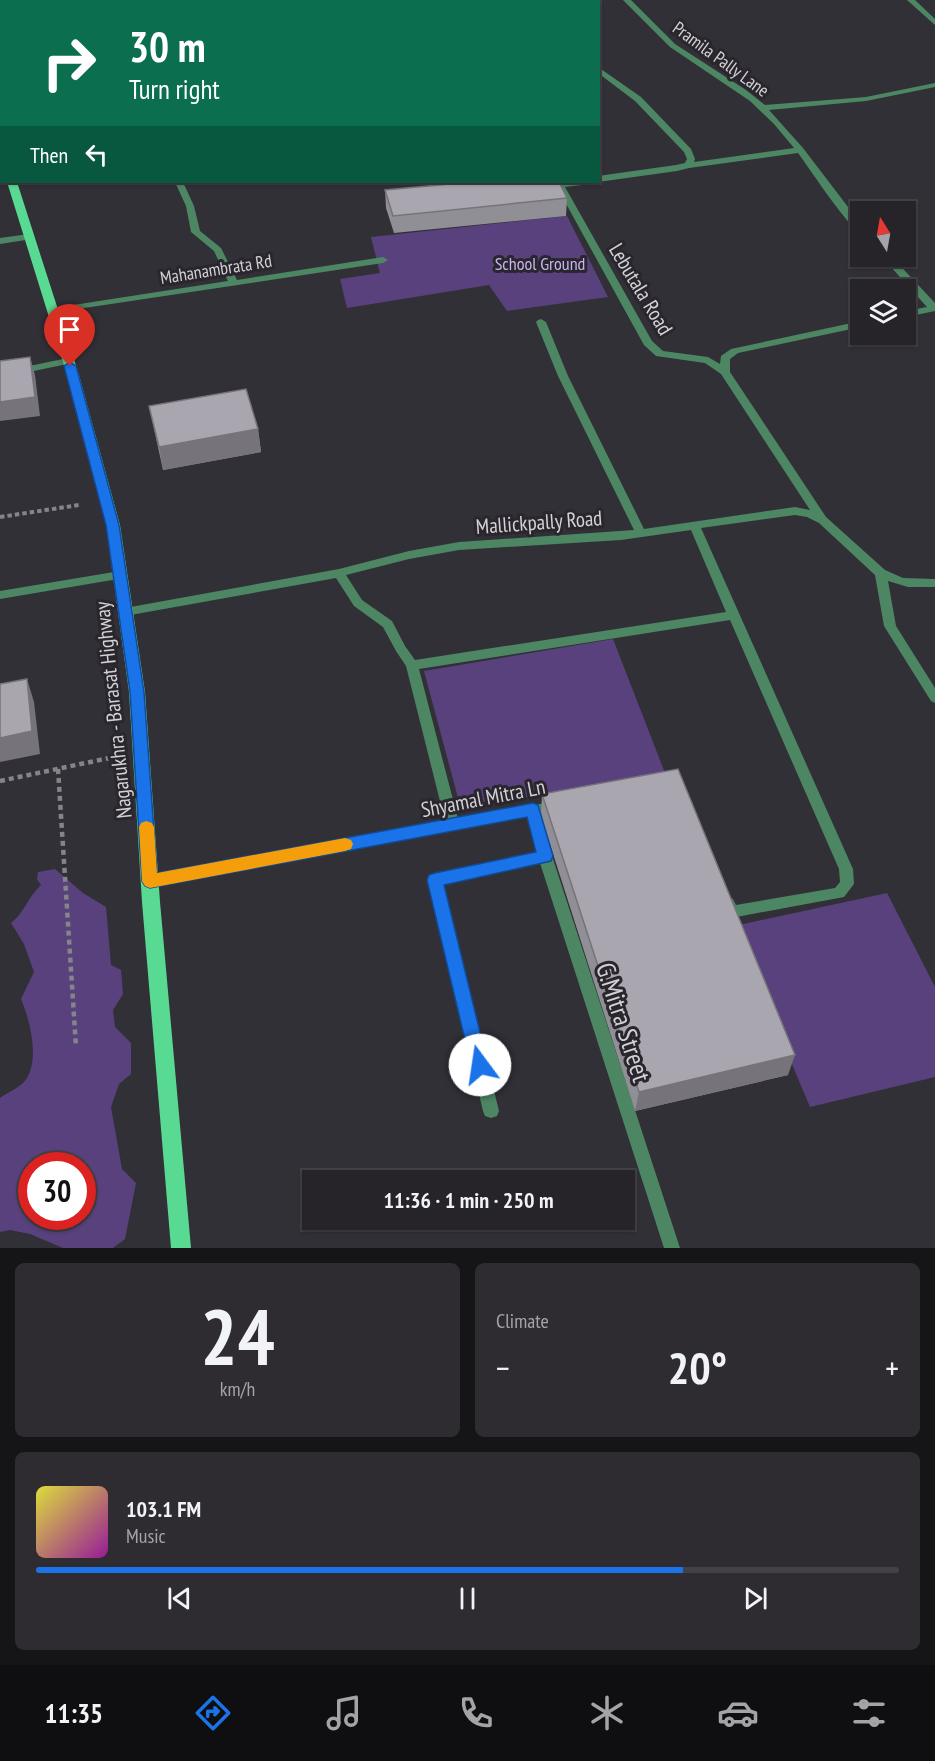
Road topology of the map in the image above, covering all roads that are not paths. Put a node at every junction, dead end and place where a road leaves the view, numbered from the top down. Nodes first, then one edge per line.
1 (627, 0) edge
2 (912, 0) edge
3 (935, 23) edge
4 (600, 70) edge
5 (935, 85) edge
6 (763, 108) junction
7 (800, 150) junction
8 (688, 165) junction
9 (600, 179) edge
10 (12, 183) edge
11 (179, 183) edge
12 (559, 183) edge
13 (850, 216) edge
14 (29, 237) junction
15 (0, 241) edge
16 (383, 260) dead end
17 (896, 267) edge
18 (234, 283) junction
19 (935, 308) edge
20 (54, 311) junction
21 (916, 312) edge
22 (541, 322) dead end
23 (850, 326) edge
24 (68, 360) junction
25 (725, 372) junction
26 (0, 375) edge
27 (824, 522) junction
28 (695, 526) junction
29 (640, 534) junction
30 (880, 572) junction
31 (339, 573) junction
32 (120, 575) junction
33 (935, 583) edge
34 (0, 595) edge
35 (126, 612) junction
36 (734, 615) junction
37 (412, 665) junction
38 (935, 698) edge
39 (567, 804) edge
40 (533, 809) junction
41 (453, 825) junction
42 (545, 856) junction
43 (150, 881) junction
44 (723, 891) edge
45 (491, 1111) dead end
46 (181, 1248) edge
47 (672, 1248) edge

1 - 6 street, Pramila Pally Lane
2 - 3 street
4 - 8 street
5 - 6 street
6 - 7 street, Pramila Pally Lane
7 - 8 street
7 - 13 street, Pramila Pally Lane
8 - 9 street
10 - 14 main road, Nagarukhra - Barasat Highway
11 - 18 street
12 - 25 street, Lebutala Road
14 - 15 street
14 - 20 main road, Nagarukhra - Barasat Highway
16 - 18 street, Mahanambrata Rd
17 - 19 street
18 - 20 street, Mahanambrata Rd
19 - 21 street
20 - 24 main road, Nagarukhra - Barasat Highway
22 - 29 street
23 - 25 street
24 - 26 street
24 - 32 main road, Nagarukhra - Barasat Highway
25 - 27 street, Lebutala Road
27 - 28 street, Mallickpally Road
27 - 30 street, Mallickpally Road
28 - 29 street, Mallickpally Road
28 - 36 street
29 - 31 street, Mallickpally Road
30 - 33 street, Mallickpally Road
30 - 38 street
31 - 35 street, Mallickpally Road
31 - 37 street
32 - 34 street
32 - 35 main road, Nagarukhra - Barasat Highway
35 - 43 main road, Nagarukhra - Barasat Highway
36 - 37 street
36 - 44 street
37 - 41 street
39 - 40 street, Shyamal Mitra Ln
40 - 41 street, Shyamal Mitra Ln
40 - 42 street, G.Mitra Street
41 - 43 street, Shyamal Mitra Ln
42 - 45 street
42 - 47 street, G.Mitra Street
43 - 46 main road, Nagarukhra - Barasat Highway

